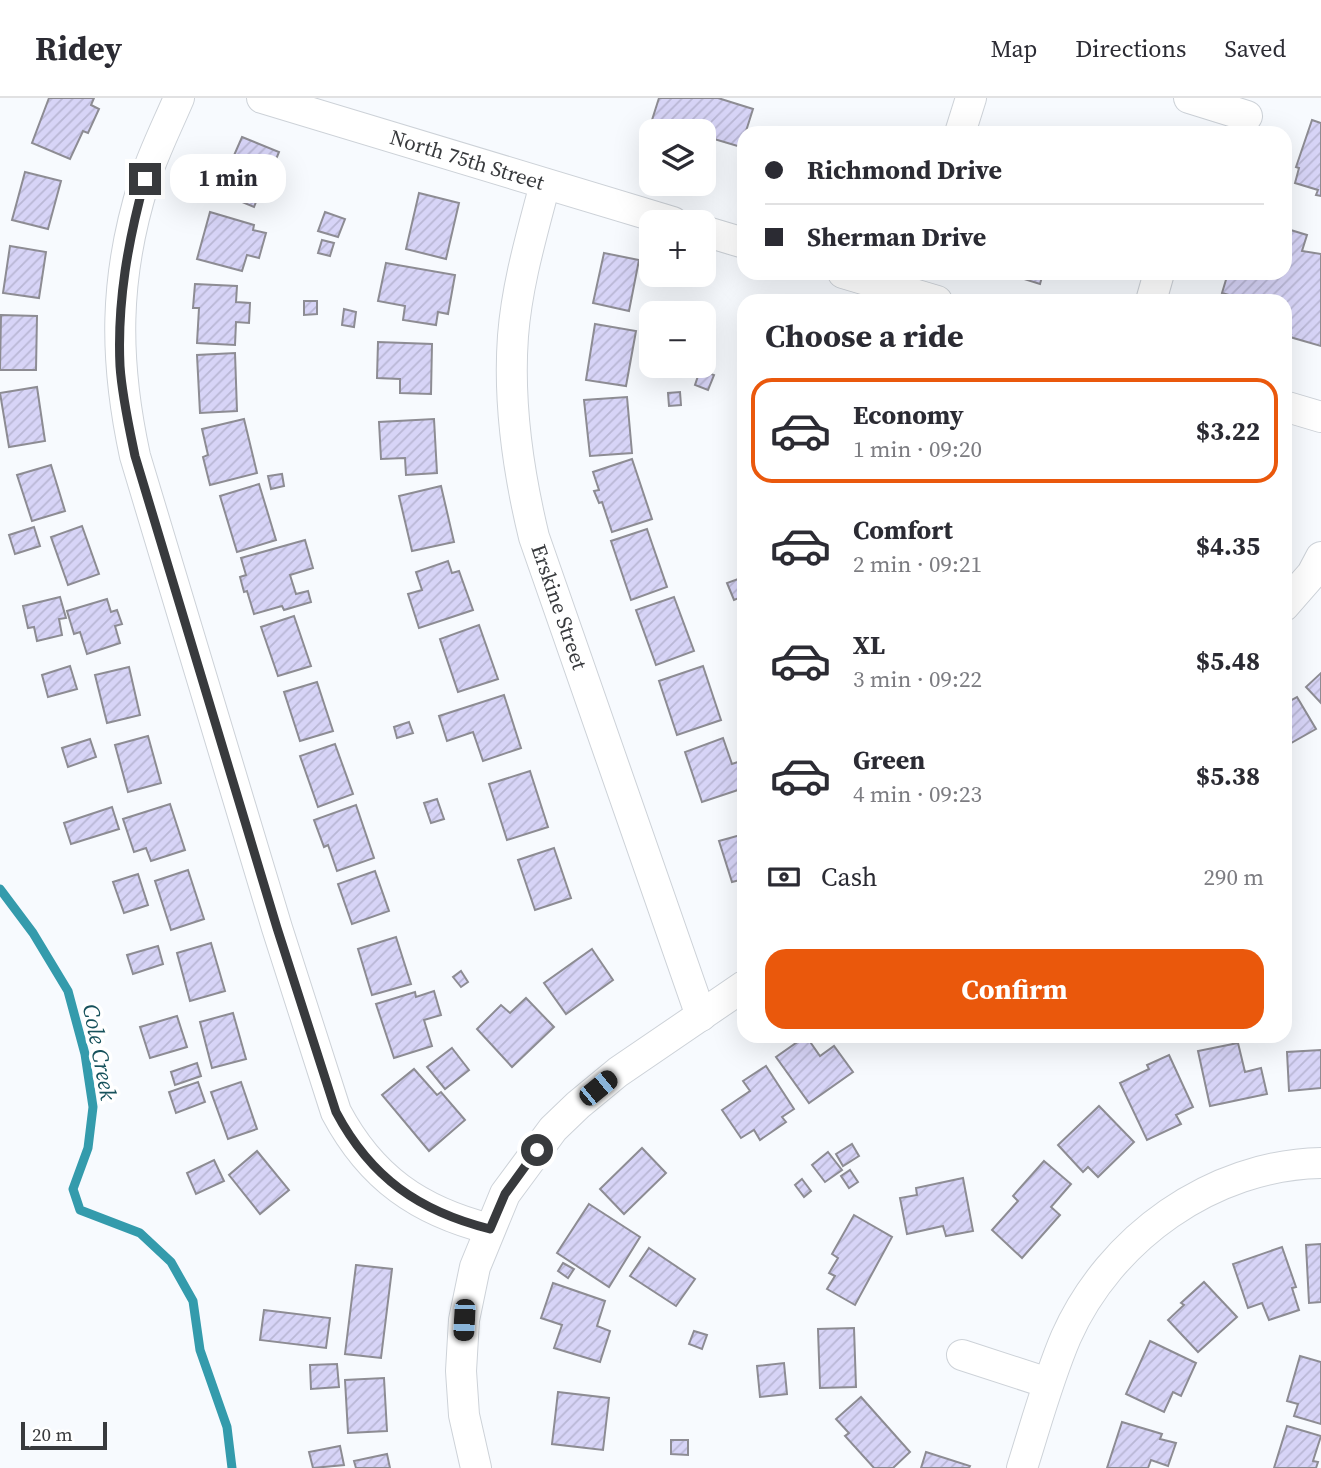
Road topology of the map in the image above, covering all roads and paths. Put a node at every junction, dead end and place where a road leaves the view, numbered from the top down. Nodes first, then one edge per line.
1 (179, 98) edge
2 (262, 98) edge
3 (971, 98) edge
4 (1189, 98) edge
5 (1245, 116) edge
6 (962, 126) edge
7 (545, 184) junction
8 (639, 212) edge
9 (716, 235) edge
10 (737, 241) edge
11 (871, 280) edge
12 (918, 292) edge
13 (1292, 408) edge
14 (1321, 417) edge
15 (1321, 557) edge
16 (1292, 597) edge
17 (737, 991) edge
18 (701, 1016) junction
19 (1321, 1163) edge
20 (490, 1229) junction
21 (962, 1356) dead end
22 (1048, 1384) junction
23 (476, 1468) edge
24 (1022, 1468) edge

1 - 20 street
2 - 7 street, North 75th Street
3 - 6 street
4 - 5 street
7 - 8 street, North 75th Street
7 - 18 street, Erskine Street
9 - 10 street
11 - 12 street
13 - 14 street
15 - 16 street
17 - 18 street
18 - 20 street
19 - 22 street
20 - 23 street
21 - 22 street
22 - 24 street

